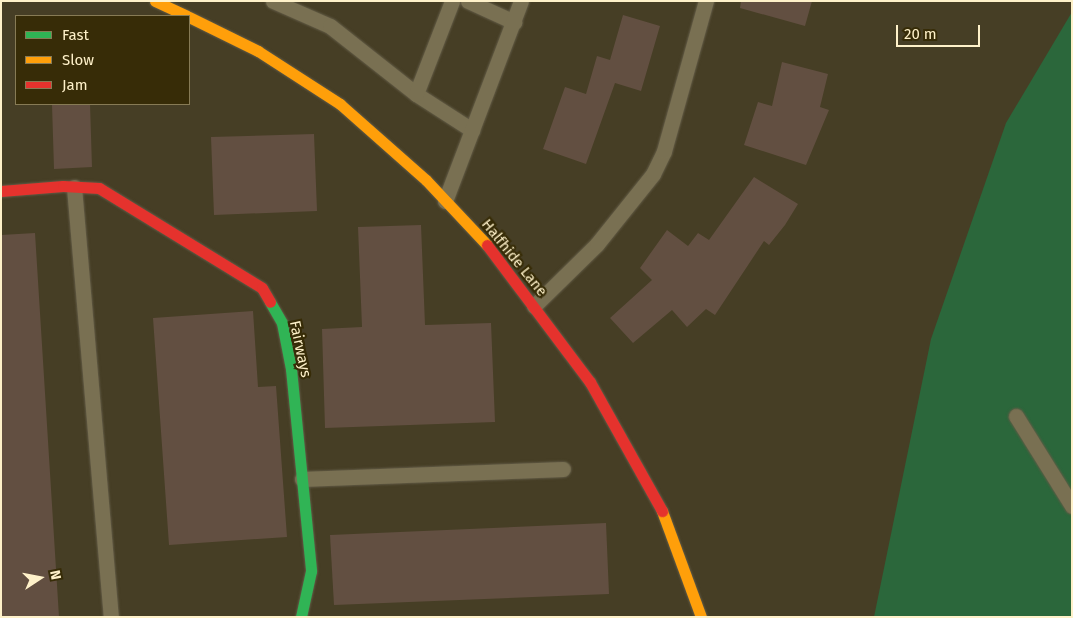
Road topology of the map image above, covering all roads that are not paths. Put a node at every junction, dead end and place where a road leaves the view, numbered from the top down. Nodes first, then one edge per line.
1 (155, 1) edge
2 (273, 1) edge
3 (452, 1) edge
4 (468, 1) edge
5 (522, 1) edge
6 (706, 1) edge
7 (298, 6) edge
8 (184, 15) edge
9 (190, 18) edge
10 (514, 22) junction
11 (416, 94) junction
12 (472, 130) junction
13 (74, 187) junction
14 (1, 191) edge
15 (445, 201) junction
16 (534, 306) junction
17 (1016, 416) dead end
18 (563, 469) dead end
19 (302, 479) junction
20 (1072, 506) edge
21 (110, 617) edge
22 (301, 617) edge
23 (701, 617) edge

1 - 8 main road, Halfhide Lane
2 - 7 lane
3 - 11 lane
4 - 10 lane
5 - 10 lane
6 - 16 lane
7 - 11 lane
9 - 15 main road, Halfhide Lane
10 - 12 lane
11 - 12 lane
12 - 15 lane
13 - 14 main road, Fairways
13 - 19 main road, Fairways
13 - 21 lane
15 - 16 main road, Halfhide Lane
16 - 23 main road, Halfhide Lane
17 - 20 lane
18 - 19 lane
19 - 22 main road, Fairways

